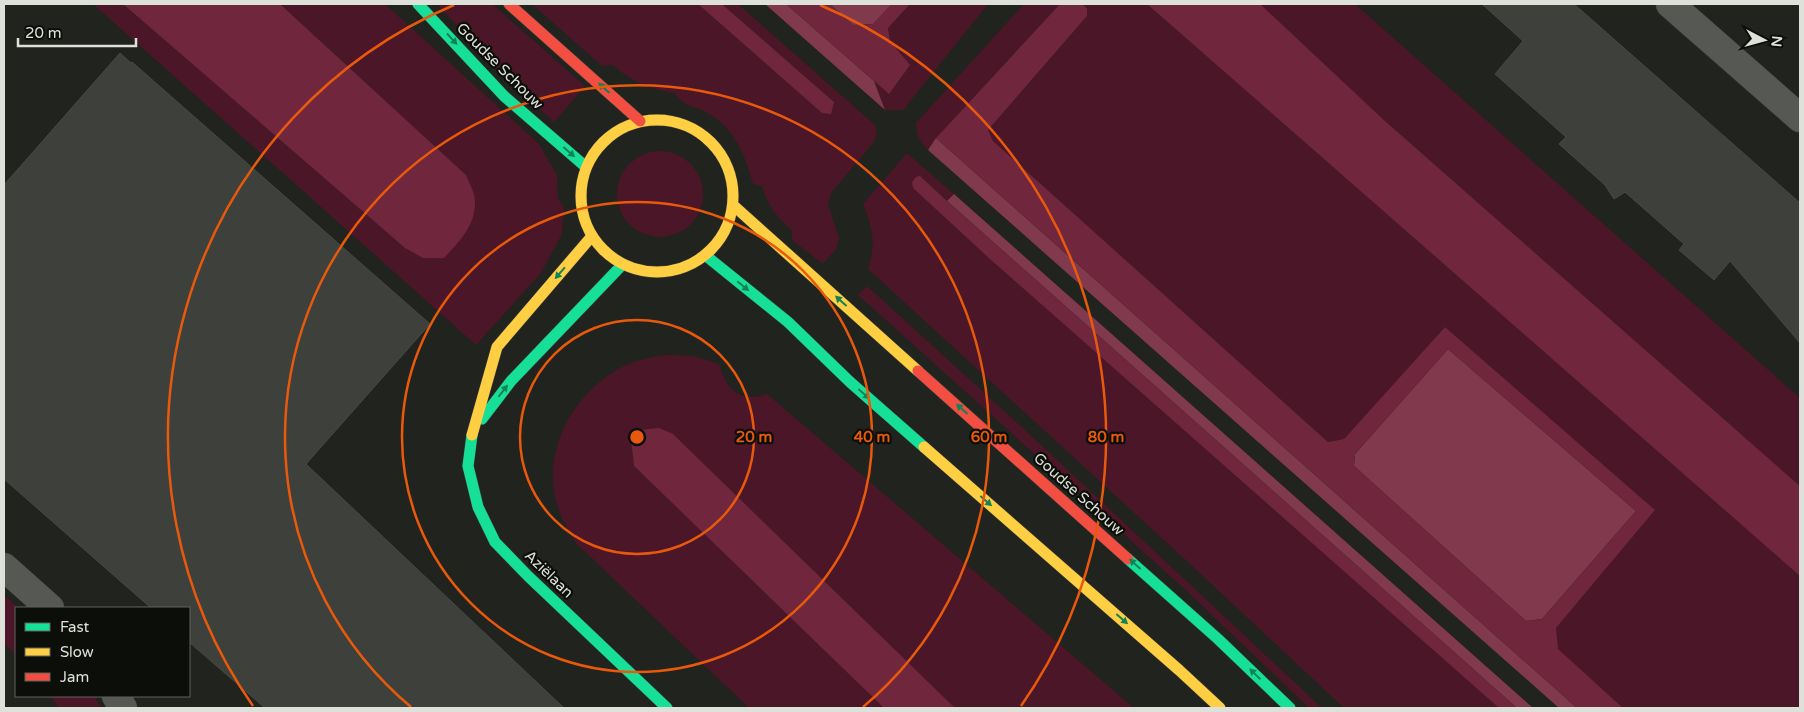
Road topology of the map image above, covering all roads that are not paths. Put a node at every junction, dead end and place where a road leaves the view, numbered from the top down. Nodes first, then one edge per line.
1 (418, 4) edge
2 (509, 4) edge
3 (1670, 4) edge
4 (1800, 118) edge
5 (640, 121) junction
6 (586, 167) junction
7 (733, 205) junction
8 (592, 236) junction
9 (705, 255) junction
10 (623, 264) junction
11 (474, 430) junction
12 (4, 567) edge
13 (49, 607) edge
14 (117, 697) edge
15 (123, 708) edge
16 (667, 708) edge
17 (1220, 708) edge
18 (1290, 708) edge

1 -> 6 main road, Goudse Schouw
5 -> 2 main road
3 - 4 street
5 - 6 main road
5 - 7 main road
6 - 8 main road
7 - 9 main road
18 -> 7 main road, Goudse Schouw
8 - 10 main road
8 -> 11 main road, Aziëlaan
9 - 10 main road
9 -> 17 main road
11 -> 10 main road, Aziëlaan
11 - 16 main road, Aziëlaan
12 - 13 street
14 - 15 street

